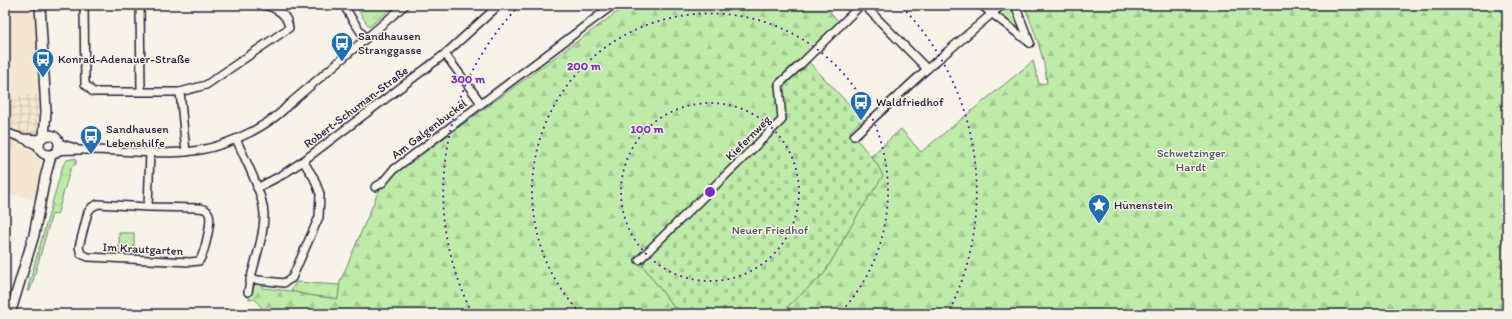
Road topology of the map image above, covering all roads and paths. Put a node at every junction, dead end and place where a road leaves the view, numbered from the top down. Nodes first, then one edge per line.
1 (40, 5) edge
2 (84, 5) edge
3 (140, 5) edge
4 (262, 5) edge
5 (344, 5) edge
6 (405, 5) edge
7 (499, 5) edge
8 (613, 5) edge
9 (863, 5) edge
10 (981, 5) edge
11 (1002, 5) edge
12 (1015, 5) edge
13 (992, 13) junction
14 (365, 38) junction
15 (445, 54) junction
16 (926, 69) junction
17 (141, 91) junction
18 (180, 92) junction
19 (482, 103) junction
20 (5, 132) edge
21 (854, 136) dead end
22 (43, 139) junction
23 (236, 140) junction
24 (53, 151) junction
25 (150, 152) junction
26 (186, 152) junction
27 (303, 161) junction
28 (375, 187) dead end
29 (257, 188) junction
30 (148, 207) junction
31 (639, 260) dead end
32 (250, 279) junction
33 (248, 292) dead end
34 (10, 314) edge

1 - 22 street
2 - 17 street
3 - 17 street
4 - 18 street
5 - 14 street
6 - 14 street
7 - 15 street, Robert-Schuman-Straße
8 - 19 street, Am Galgenbuckel
9 - 16 street
9 - 31 street, Kiefernweg
10 - 13 street
11 - 13 street
12 - 13 street
13 - 16 street
14 - 23 street
15 - 19 street
15 - 27 street, Robert-Schuman-Straße
16 - 21 street
17 - 18 street
18 - 26 street
19 - 28 street, Am Galgenbuckel
20 - 22 street
22 - 24 street
22 - 24 street
23 - 26 street
23 - 29 street
24 - 25 street
24 - 34 street
25 - 26 street
25 - 30 street
27 - 29 street, Robert-Schuman-Straße
27 - 32 street
29 - 32 street
30 - 30 street, Im Krautgarten
32 - 33 street

